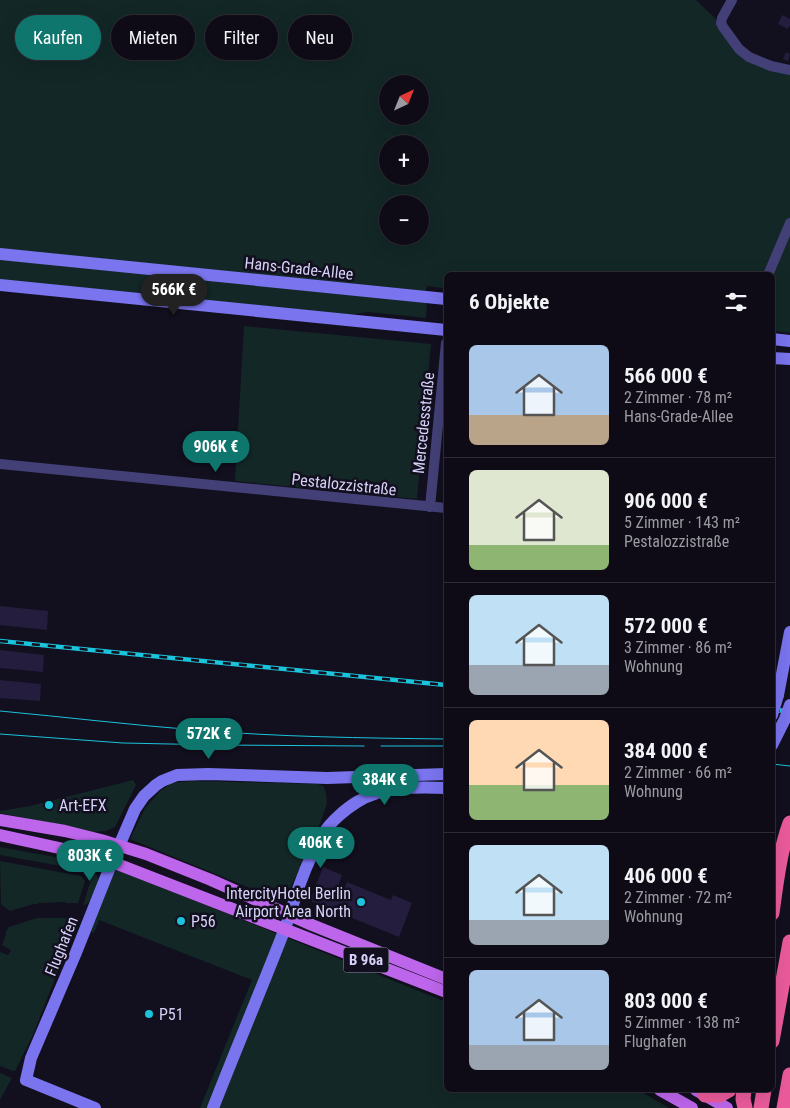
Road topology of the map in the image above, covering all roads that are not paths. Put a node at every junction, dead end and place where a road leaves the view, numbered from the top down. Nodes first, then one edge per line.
1 (732, 0) edge
2 (790, 70) edge
3 (790, 223) edge
4 (0, 254) edge
5 (769, 272) edge
6 (0, 285) edge
7 (444, 299) edge
8 (444, 330) edge
9 (775, 339) edge
10 (790, 341) edge
11 (775, 358) edge
12 (790, 359) edge
13 (444, 364) edge
14 (0, 464) edge
15 (430, 507) junction
16 (444, 508) edge
17 (790, 632) edge
18 (775, 705) edge
19 (790, 705) edge
20 (775, 740) edge
21 (444, 774) edge
22 (444, 788) edge
23 (0, 820) edge
24 (790, 823) edge
25 (0, 835) edge
26 (119, 846) junction
27 (112, 862) junction
28 (775, 893) edge
29 (290, 915) junction
30 (285, 929) junction
31 (790, 942) edge
32 (444, 978) edge
33 (444, 991) edge
34 (775, 1024) edge
35 (790, 1075) edge
36 (664, 1092) edge
37 (701, 1092) edge
38 (725, 1092) edge
39 (744, 1092) edge
40 (784, 1107) edge
41 (95, 1108) edge
42 (214, 1108) edge
43 (692, 1108) edge
44 (727, 1108) edge
45 (745, 1108) edge

1 - 2 street
3 - 5 street
4 - 7 street, Hans-Grade-Allee
6 - 8 street
9 - 10 street
11 - 12 street
13 - 15 street, Mercedesstraße
14 - 15 street, Pestalozzistraße
15 - 16 street, Pestalozzistraße
17 - 18 street, bridge
19 - 20 street, bridge
21 - 26 street, Flughafen
22 - 29 street
23 - 26 main road, B 96a
24 - 28 highway
25 - 27 main road, B 96a
26 - 27 street, Flughafen
26 - 29 main road, B 96a
27 - 30 main road, B 96a
27 - 41 street, Flughafen
29 - 30 street
29 - 32 main road, B 96a
30 - 33 main road, B 96a
30 - 42 street
31 - 34 highway
35 - 40 highway
36 - 43 main road
37 - 38 highway
37 - 44 main road
39 - 45 highway

